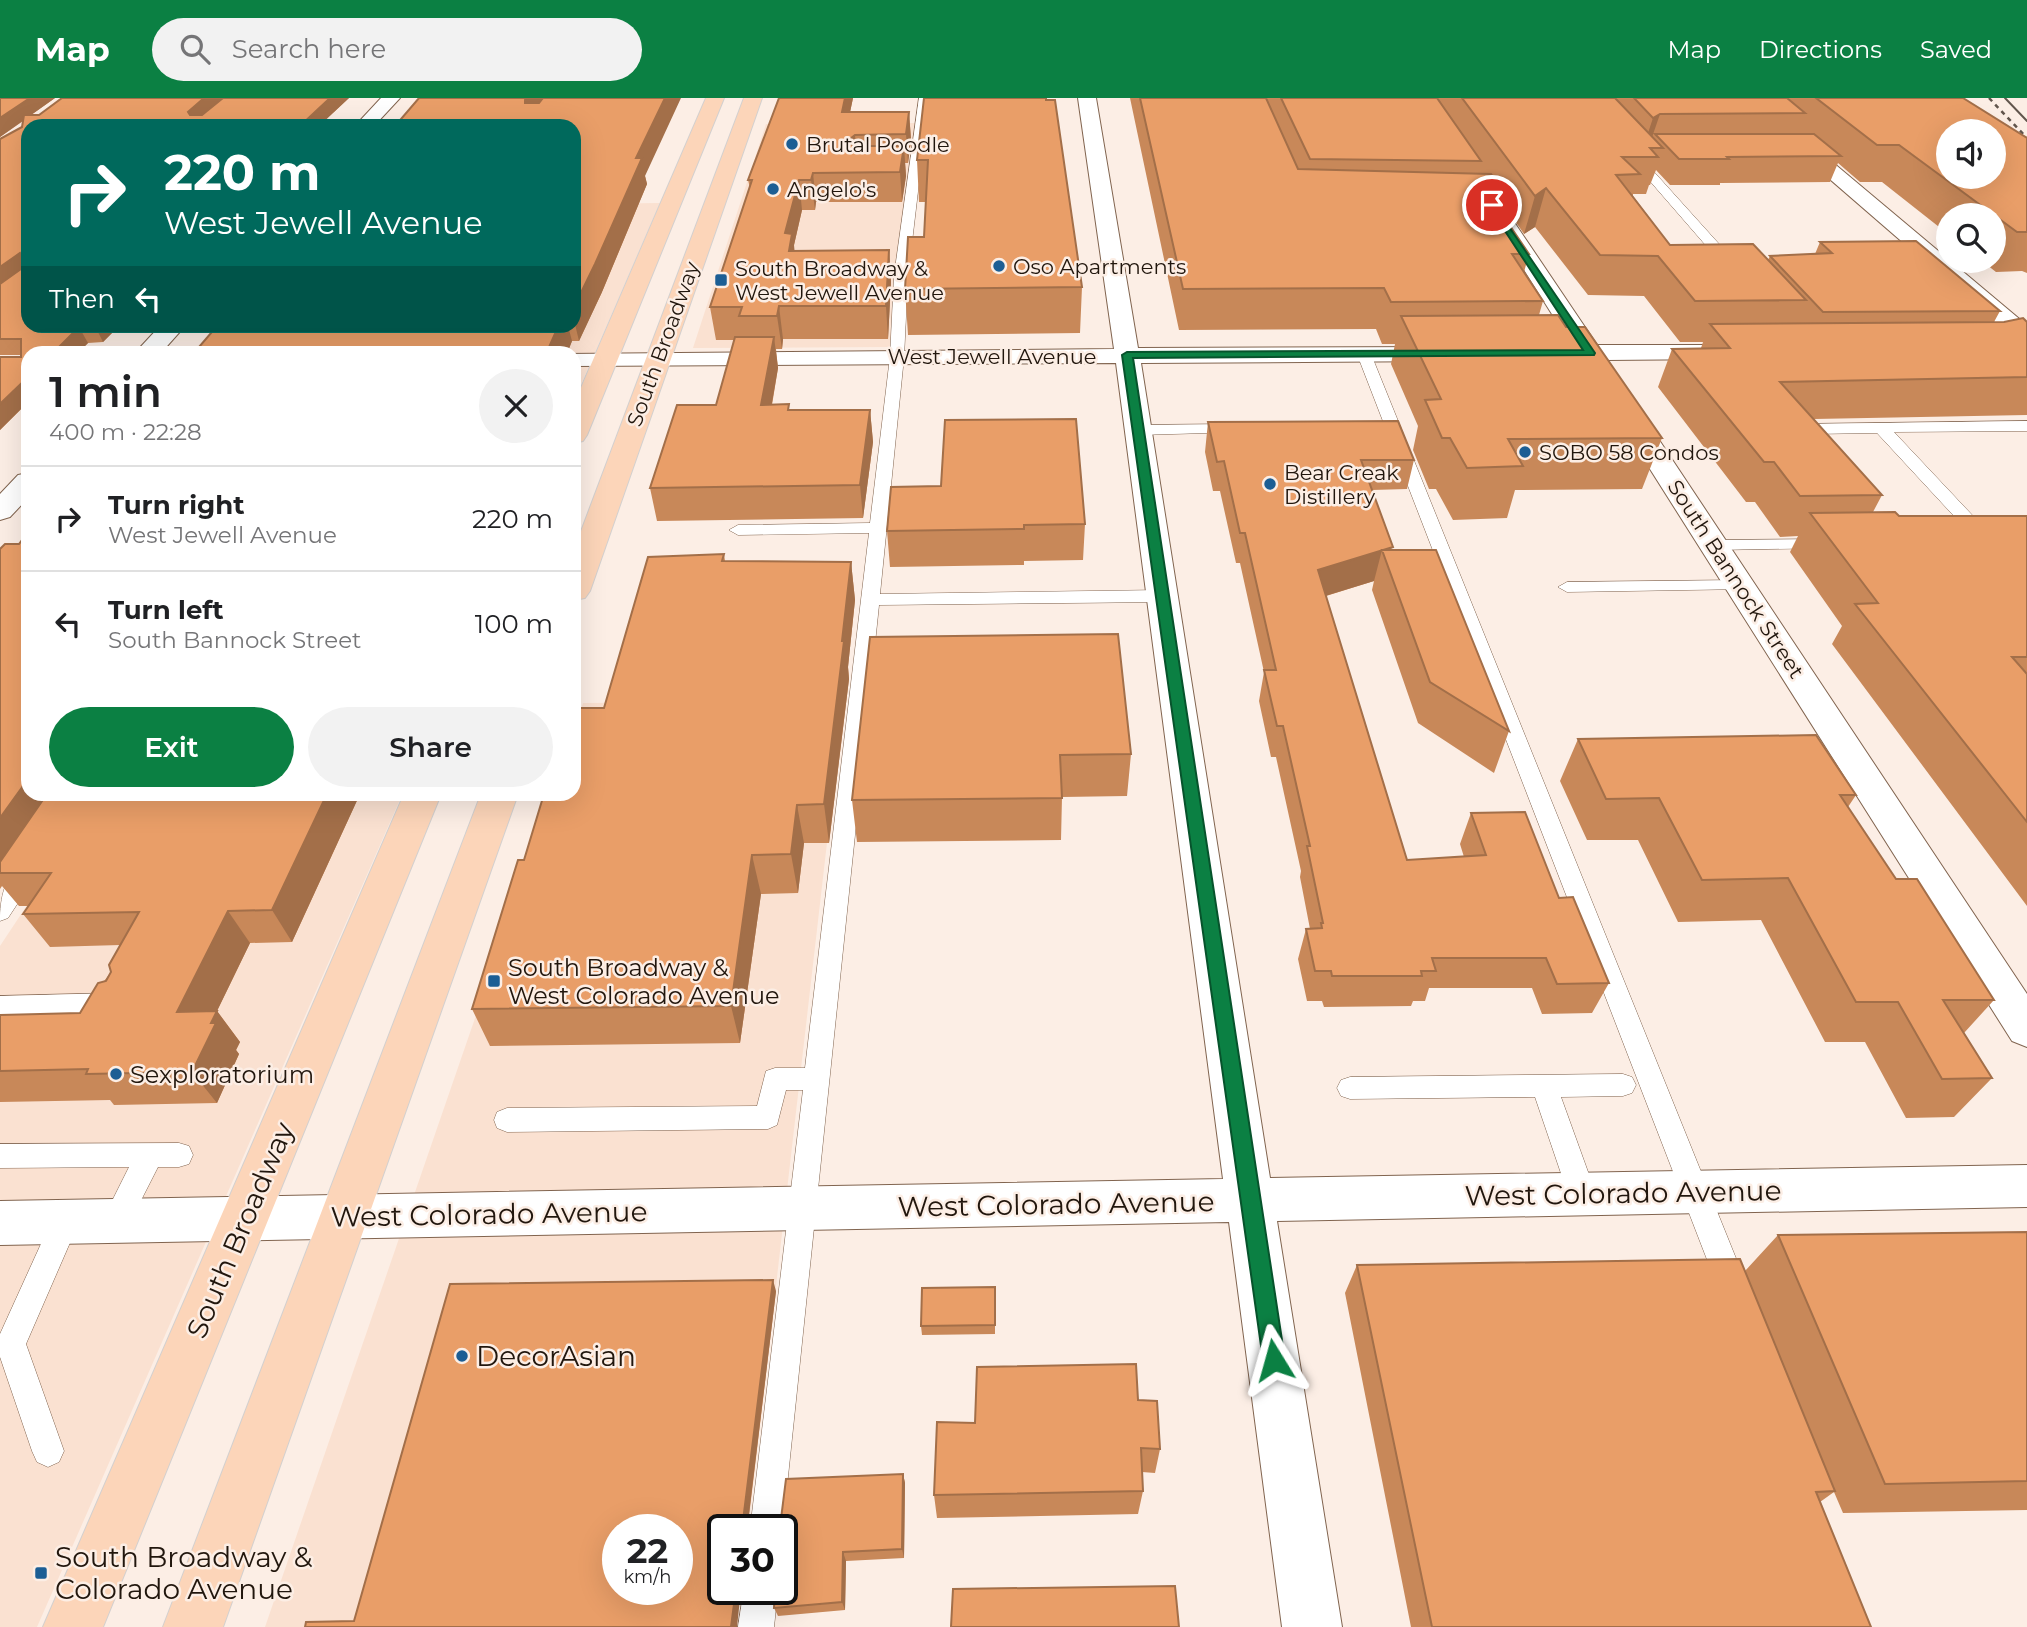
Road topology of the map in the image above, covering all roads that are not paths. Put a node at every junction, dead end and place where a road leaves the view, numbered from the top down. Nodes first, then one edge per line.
1 (391, 98) edge
2 (715, 98) edge
3 (753, 98) edge
4 (924, 98) edge
5 (1087, 98) edge
6 (1745, 98) edge
7 (371, 119) edge
8 (1627, 149) edge
9 (1485, 194) edge
10 (1745, 281) edge
11 (166, 333) edge
12 (2022, 334) edge
13 (154, 346) edge
14 (1970, 351) edge
15 (1740, 352) edge
16 (1470, 353) edge
17 (1524, 353) edge
18 (1590, 353) junction
19 (1364, 354) junction
20 (1127, 355) junction
21 (897, 357) junction
22 (645, 358) junction
23 (581, 359) edge
24 (606, 359) junction
25 (581, 418) edge
26 (2027, 426) edge
27 (1881, 428) junction
28 (1247, 429) edge
29 (1138, 430) junction
30 (1815, 450) edge
31 (21, 488) edge
32 (0, 511) edge
33 (878, 528) junction
34 (738, 530) dead end
35 (1961, 543) edge
36 (1840, 544) edge
37 (1714, 545) junction
38 (581, 568) edge
39 (1741, 586) junction
40 (1567, 587) dead end
41 (1163, 596) junction
42 (870, 600) junction
43 (420, 801) edge
44 (497, 801) edge
45 (44, 848) edge
46 (0, 912) edge
47 (122, 1003) edge
48 (0, 1006) edge
49 (2027, 1029) edge
50 (817, 1079) junction
51 (1623, 1085) dead end
52 (1544, 1086) junction
53 (1350, 1088) dead end
54 (507, 1120) dead end
55 (179, 1154) dead end
56 (150, 1155) junction
57 (1, 1158) edge
58 (2027, 1186) edge
59 (1695, 1192) junction
60 (1582, 1194) junction
61 (1251, 1200) junction
62 (804, 1208) junction
63 (346, 1216) junction
64 (270, 1218) junction
65 (116, 1221) junction
66 (65, 1222) junction
67 (0, 1223) edge
68 (1741, 1307) edge
69 (48, 1451) dead end
70 (769, 1514) edge
71 (759, 1605) edge
72 (73, 1627) edge
73 (193, 1627) edge
74 (757, 1627) edge
75 (1312, 1627) edge

1 - 7 street
2 - 24 main road, South Broadway
3 - 22 main road, South Broadway
4 - 21 lane
5 - 20 street
6 - 12 street
8 - 10 lane
9 - 18 street, South Bannock Street
11 - 13 street
12 - 14 street
15 - 18 street
16 - 19 street, West Jewell Avenue
17 - 18 street
18 - 37 street, South Bannock Street
19 - 20 street, West Jewell Avenue
19 - 59 lane
20 - 21 street, West Jewell Avenue
20 - 29 street
21 - 22 street, West Jewell Avenue
21 - 33 lane
22 - 24 street, West Jewell Avenue
22 - 38 main road, South Broadway
23 - 24 street, West Jewell Avenue
24 - 25 main road, South Broadway
26 - 27 lane
27 - 30 lane
27 - 35 lane
28 - 29 lane
29 - 41 street
31 - 32 street
33 - 34 lane
33 - 42 lane
36 - 37 lane
37 - 39 street, South Bannock Street
39 - 40 lane
39 - 49 street, South Bannock Street
41 - 42 lane
41 - 61 street
42 - 50 lane
43 - 64 main road, South Broadway
44 - 63 main road
45 - 46 lane
47 - 48 lane
50 - 54 lane
50 - 62 lane
51 - 52 lane
52 - 53 lane
52 - 60 lane
55 - 56 lane
56 - 57 lane
56 - 65 lane
58 - 59 street, West Colorado Avenue
59 - 60 street, West Colorado Avenue
59 - 68 lane
60 - 61 street, West Colorado Avenue
61 - 62 street, West Colorado Avenue
61 - 75 street
62 - 63 street, West Colorado Avenue
62 - 70 lane
63 - 64 street, West Colorado Avenue
63 - 73 main road
64 - 65 street, West Colorado Avenue
64 - 72 main road, South Broadway
65 - 66 street, West Colorado Avenue
66 - 67 street, West Colorado Avenue
66 - 69 lane
71 - 74 lane

